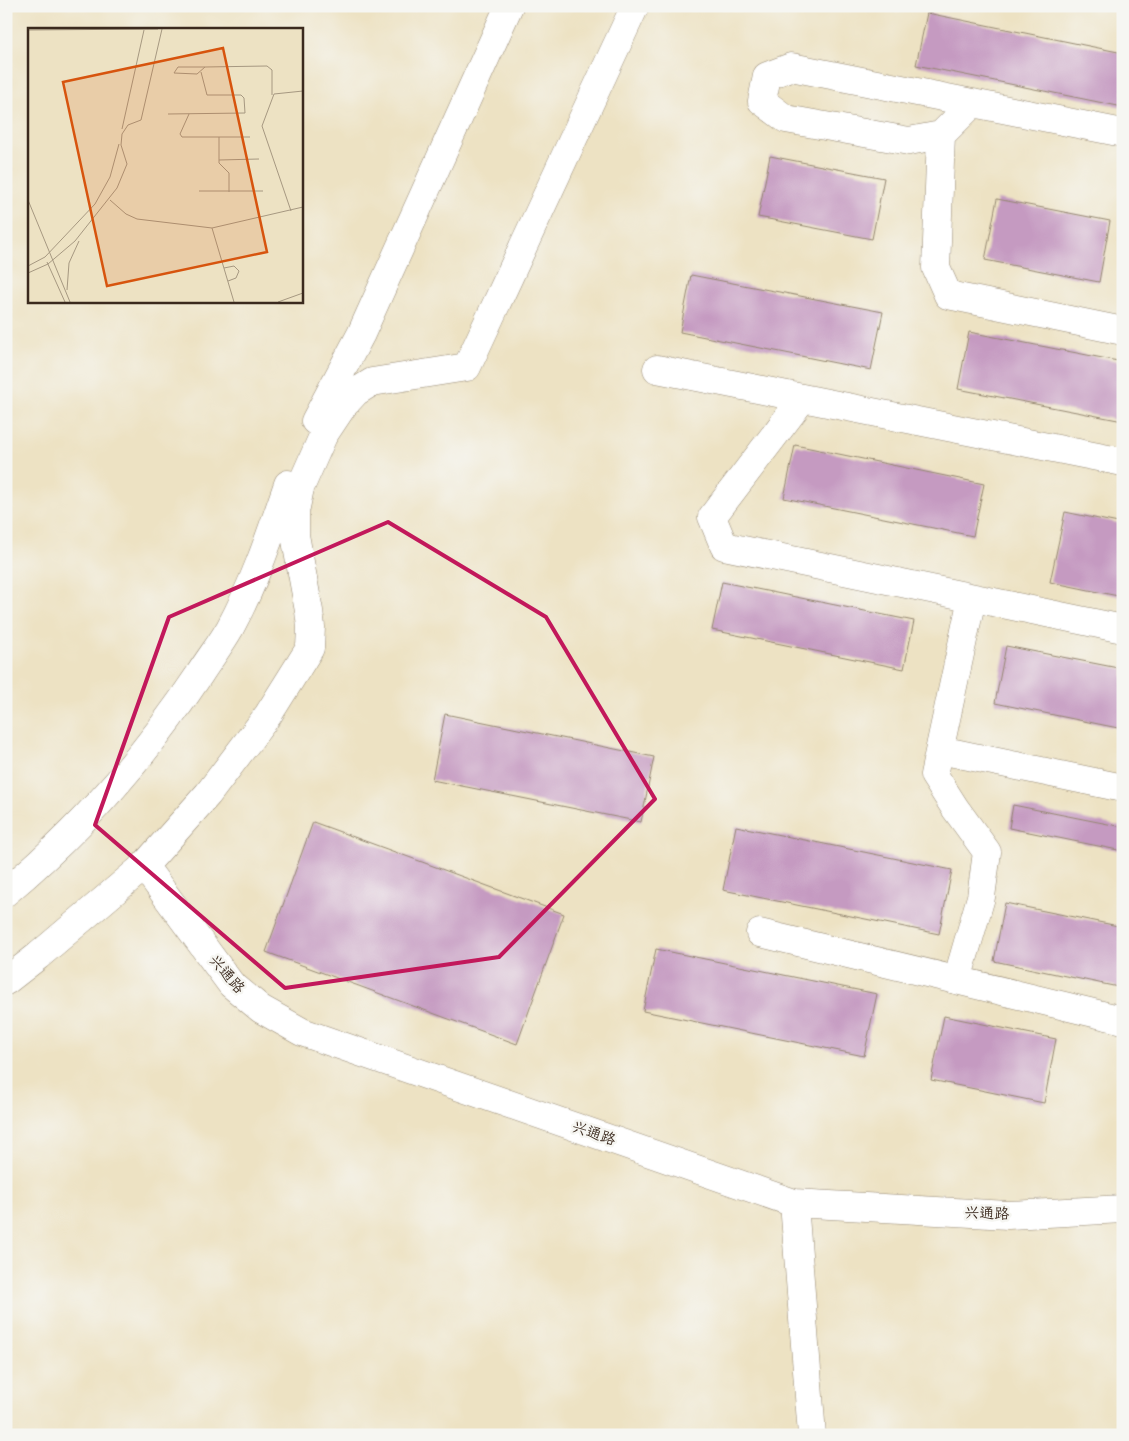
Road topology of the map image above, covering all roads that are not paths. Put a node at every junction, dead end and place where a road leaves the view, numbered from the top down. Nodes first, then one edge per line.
1 (509, 6) edge
2 (635, 6) edge
3 (973, 103) junction
4 (1123, 133) edge
5 (941, 135) junction
6 (1123, 331) edge
7 (657, 369) dead end
8 (803, 398) junction
9 (1123, 462) edge
10 (972, 598) junction
11 (1123, 629) edge
12 (940, 750) junction
13 (1123, 788) edge
14 (144, 866) junction
15 (6, 892) edge
16 (760, 932) dead end
17 (957, 980) junction
18 (6, 981) edge
19 (1123, 1020) edge
20 (794, 1203) junction
21 (1123, 1209) edge
22 (812, 1435) edge

1 - 15 main road
2 - 14 main road
3 - 4 main road
3 - 5 main road
3 - 5 main road
5 - 6 main road
7 - 8 main road
8 - 9 main road
8 - 10 main road
10 - 11 main road
10 - 12 main road
12 - 13 main road
12 - 17 main road
14 - 18 main road
14 - 20 main road, 兴通路
16 - 17 main road
17 - 19 main road
20 - 21 main road, 兴通路
20 - 22 main road

